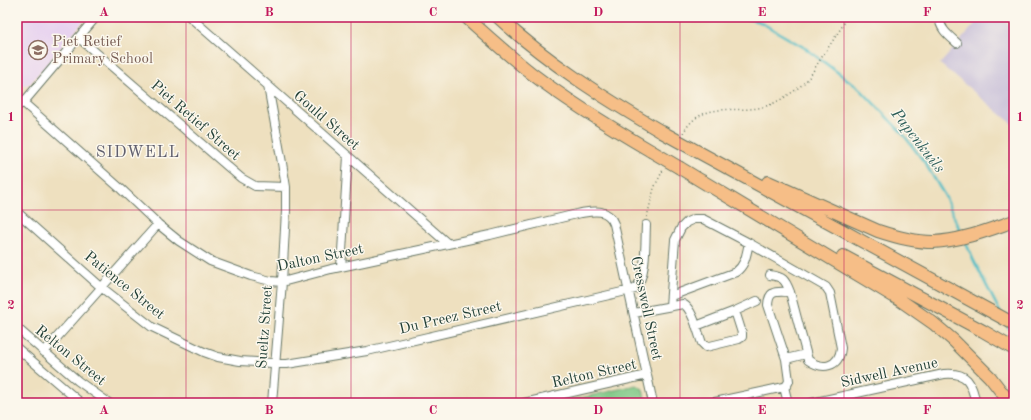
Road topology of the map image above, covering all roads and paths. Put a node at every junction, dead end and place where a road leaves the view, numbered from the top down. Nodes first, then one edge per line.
1 (96, 17) edge
2 (190, 17) edge
3 (466, 17) edge
4 (498, 17) edge
5 (848, 17) edge
6 (939, 17) edge
7 (79, 38) junction
8 (956, 43) dead end
9 (268, 86) junction
10 (17, 97) edge
11 (20, 104) edge
12 (683, 134) dead end
13 (693, 149) junction
14 (348, 156) junction
15 (664, 169) dead end
16 (702, 181) junction
17 (286, 187) junction
18 (17, 212) edge
19 (612, 219) joint
20 (1014, 221) edge
21 (158, 224) junction
22 (646, 225) joint
23 (447, 243) junction
24 (749, 243) junction
25 (340, 267) junction
26 (770, 275) dead end
27 (282, 282) junction
28 (101, 287) junction
29 (629, 291) junction
30 (790, 292) junction
31 (670, 296) junction
32 (757, 301) dead end
33 (670, 306) junction
34 (735, 311) junction
35 (634, 313) junction
36 (1014, 324) edge
37 (696, 326) junction
38 (17, 328) edge
39 (1014, 349) edge
40 (18, 350) edge
41 (44, 352) junction
42 (806, 354) junction
43 (786, 359) junction
44 (276, 364) junction
45 (647, 375) junction
46 (784, 387) junction
47 (81, 403) edge
48 (109, 403) edge
49 (272, 403) edge
50 (524, 403) edge
51 (654, 403) edge
52 (712, 403) edge
53 (788, 403) edge
54 (811, 403) edge
55 (976, 403) edge
56 (1010, 403) edge

1 - 7 street
2 - 9 street, Gould Street
3 - 16 highway, bridge
4 - 13 highway, bridge
5 - 12 path
6 - 8 street
7 - 11 street
7 - 17 street, Piet Retief Street
9 - 14 street, Gould Street
9 - 17 street, Sueltz Street
10 - 11 street, Dalton Street
11 - 21 street, Dalton Street
13 - 20 highway
13 - 36 highway
14 - 23 street, Gould Street
14 - 25 street
15 - 22 path
16 - 39 highway
16 - 56 highway
17 - 27 street, Sueltz Street
18 - 28 street, Patience Street
19 - 23 street, Dalton Street
19 - 29 street, Cresswell Street
21 - 27 street, Dalton Street
21 - 28 street
22 - 29 street
23 - 25 street, Dalton Street
24 - 31 street
24 - 31 street
24 - 42 street
25 - 27 street, Dalton Street
26 - 30 street
27 - 44 street, Sueltz Street
28 - 41 street
28 - 44 street, Patience Street
29 - 35 street, Cresswell Street
29 - 44 street, Du Preez Street
30 - 42 street
30 - 43 street
31 - 33 street
32 - 34 street
33 - 35 street
33 - 37 street
34 - 37 street
34 - 37 street
35 - 45 street, Cresswell Street
38 - 41 street, Relton Street
40 - 47 street, Relton Street
41 - 48 street, Relton Street
42 - 43 street
43 - 46 street
44 - 49 street, Sueltz Street
45 - 50 street, Relton Street
45 - 51 street, Cresswell Street
46 - 52 street
46 - 53 street
54 - 55 street, Sidwell Avenue

